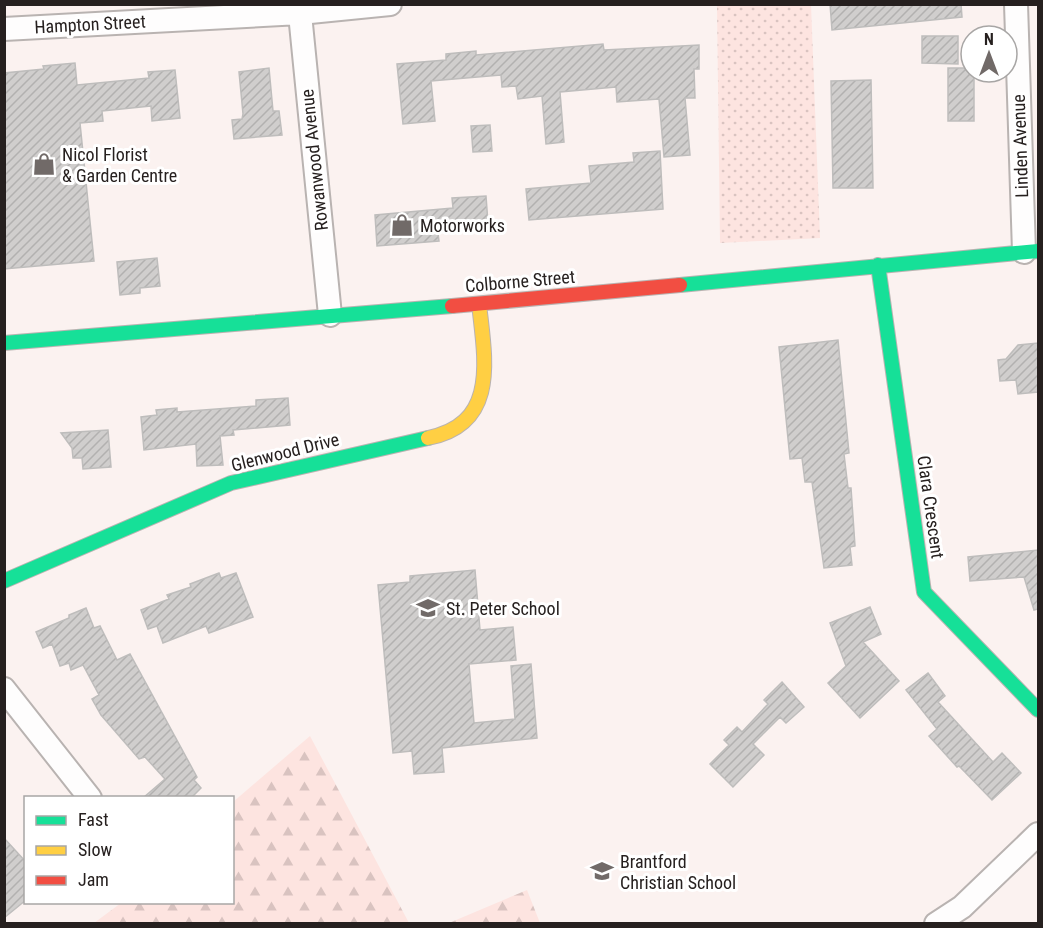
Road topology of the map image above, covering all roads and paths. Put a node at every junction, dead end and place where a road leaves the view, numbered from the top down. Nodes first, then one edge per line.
1 (390, 4) edge
2 (1016, 4) edge
3 (299, 9) edge
4 (4, 29) edge
5 (1031, 252) edge
6 (878, 265) junction
7 (479, 304) junction
8 (330, 315) junction
9 (4, 343) edge
10 (4, 581) edge
11 (4, 689) edge
12 (1038, 710) edge
13 (88, 796) edge
14 (1038, 834) edge
15 (936, 924) edge

1 - 3 street, Hampton Street
2 - 5 street, Linden Avenue
3 - 4 street, Hampton Street
3 - 8 street, Rowanwood Avenue
5 - 6 street, Colborne Street
6 - 7 street, Colborne Street
6 - 12 street, Clara Crescent
7 - 8 street, Colborne Street
7 - 10 street, Glenwood Drive
8 - 9 street, Colborne Street
11 - 13 street
14 - 15 street

